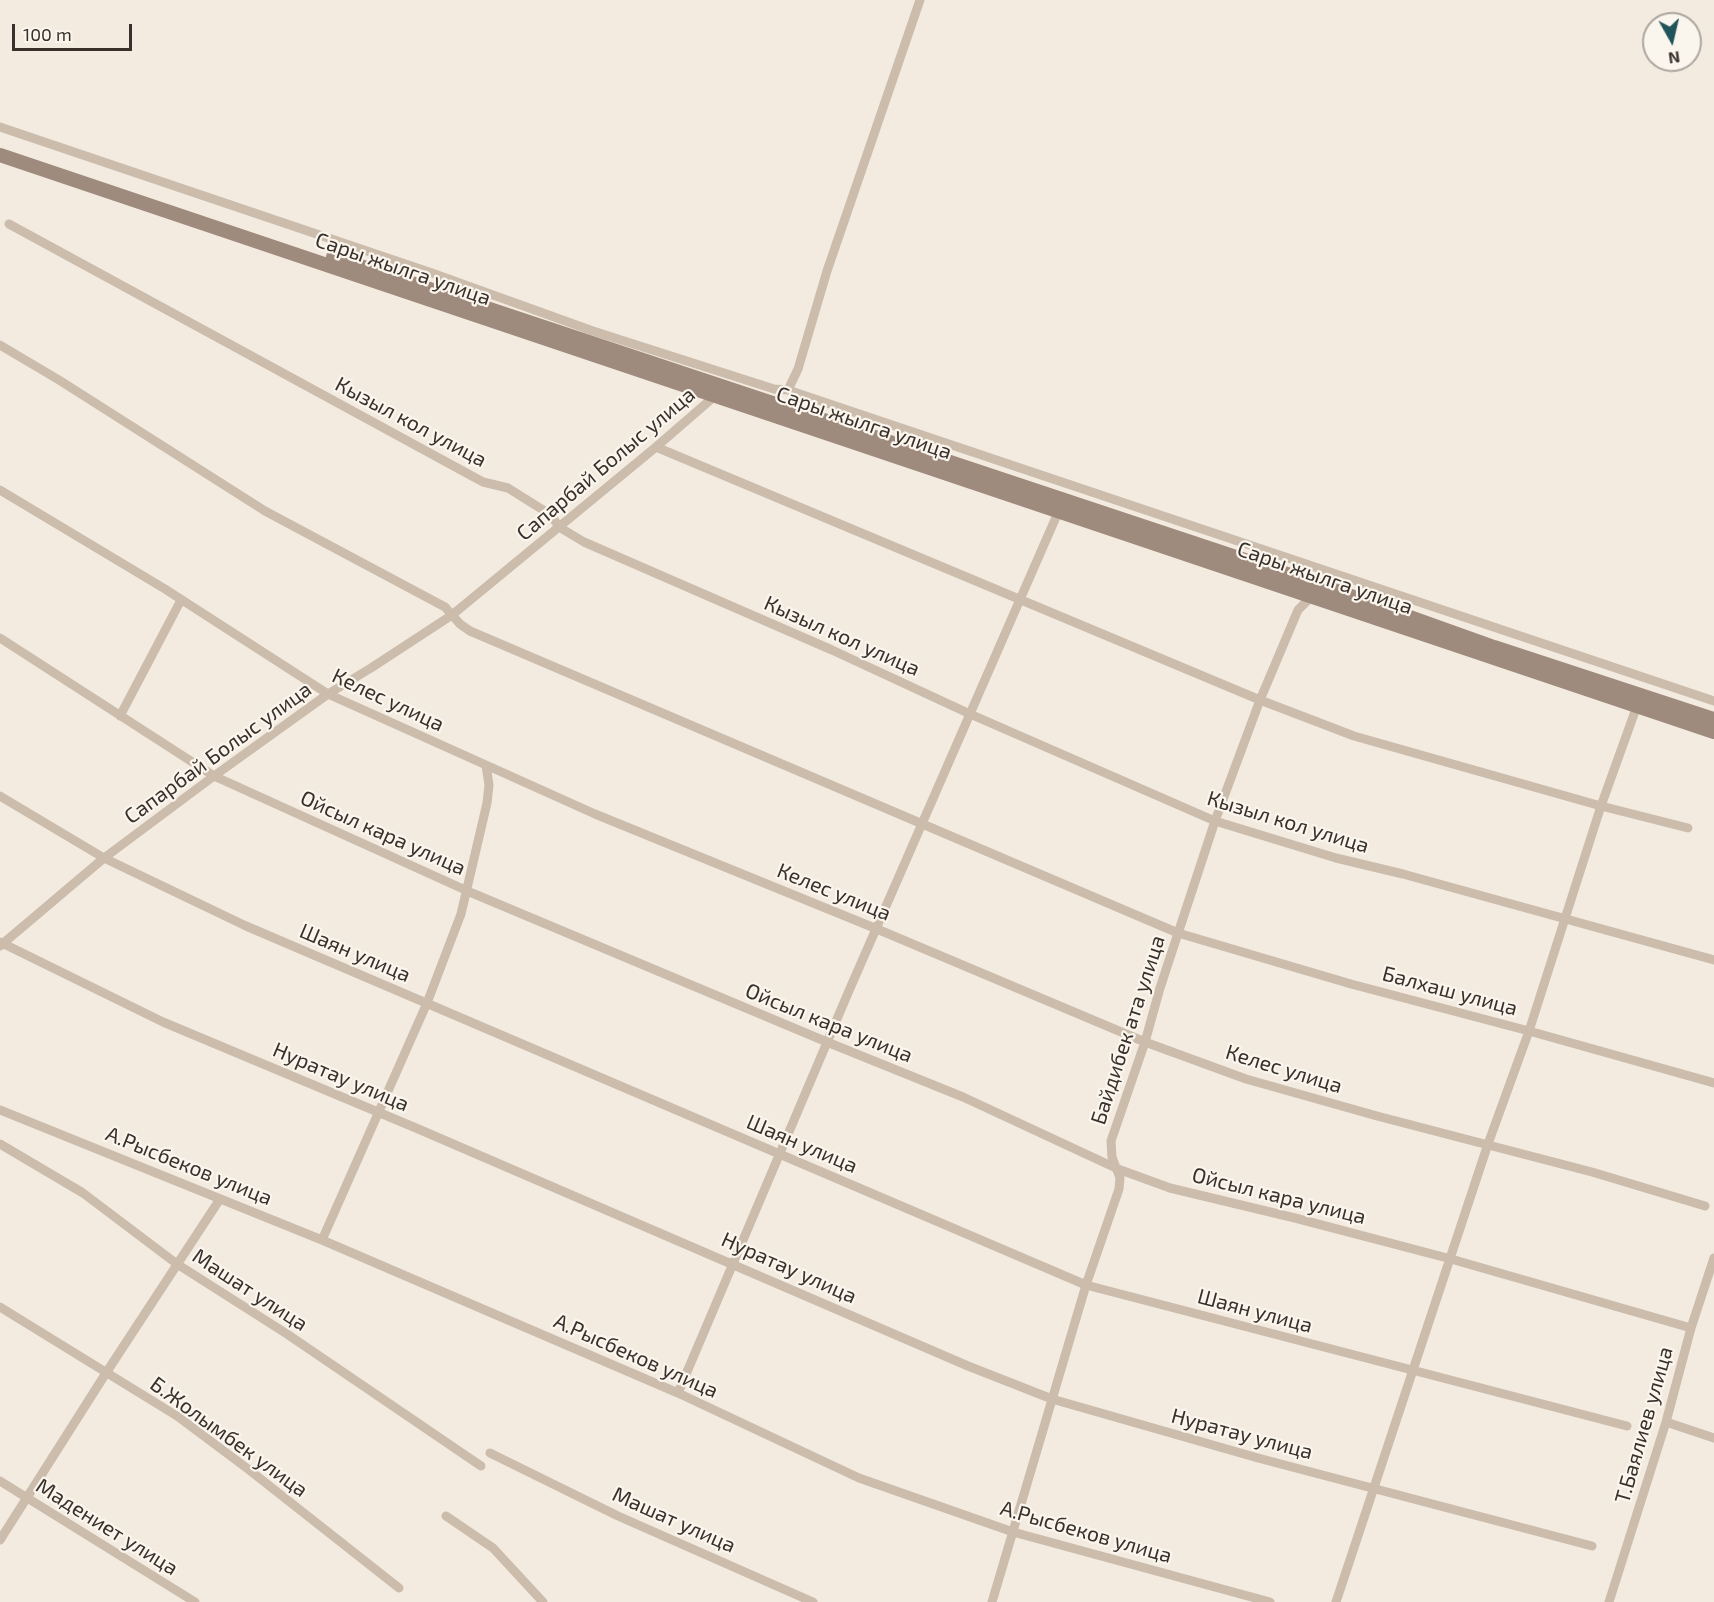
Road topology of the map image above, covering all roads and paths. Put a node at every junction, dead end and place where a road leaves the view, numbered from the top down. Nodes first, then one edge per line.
1 (920, 0) edge
2 (0, 127) edge
3 (0, 146) edge
4 (0, 155) edge
5 (9, 224) dead end
6 (0, 345) edge
7 (788, 390) junction
8 (716, 395) junction
9 (656, 447) junction
10 (0, 490) edge
11 (1061, 505) junction
12 (559, 527) junction
13 (1316, 590) junction
14 (182, 600) junction
15 (1020, 600) junction
16 (452, 615) junction
17 (0, 638) edge
18 (328, 694) junction
19 (1260, 700) junction
20 (1639, 700) junction
21 (1714, 701) edge
22 (970, 714) junction
23 (120, 716) junction
24 (1714, 719) edge
25 (1714, 732) edge
26 (486, 765) junction
27 (214, 776) junction
28 (0, 796) edge
29 (1601, 806) junction
30 (1215, 821) junction
31 (922, 824) junction
32 (1688, 828) dead end
33 (104, 858) junction
34 (467, 890) junction
35 (1564, 918) junction
36 (877, 929) junction
37 (1178, 933) junction
38 (1, 944) edge
39 (1714, 960) edge
40 (427, 1003) junction
41 (1529, 1031) junction
42 (827, 1042) junction
43 (1145, 1042) junction
44 (1714, 1083) edge
45 (0, 1110) edge
46 (380, 1113) junction
47 (0, 1144) edge
48 (1488, 1144) junction
49 (779, 1154) junction
50 (1118, 1169) junction
51 (220, 1198) junction
52 (1705, 1206) dead end
53 (322, 1240) junction
54 (1714, 1258) edge
55 (1451, 1259) junction
56 (733, 1263) junction
57 (177, 1264) junction
58 (1086, 1285) junction
59 (0, 1307) edge
60 (1691, 1328) junction
61 (1412, 1371) junction
62 (106, 1373) junction
63 (678, 1393) junction
64 (1052, 1399) junction
65 (1666, 1422) junction
66 (1627, 1426) dead end
67 (1714, 1438) edge
68 (490, 1453) dead end
69 (481, 1466) dead end
70 (0, 1482) edge
71 (1374, 1490) junction
72 (27, 1499) junction
73 (446, 1516) dead end
74 (1013, 1532) junction
75 (0, 1540) edge
76 (1592, 1546) dead end
77 (399, 1588) dead end
78 (195, 1602) edge
79 (543, 1602) edge
80 (813, 1602) edge
81 (992, 1602) edge
82 (1270, 1602) edge
83 (1336, 1602) edge
84 (1609, 1602) edge

1 - 7 street
2 - 7 street
3 - 11 main road, Сары жылга улица
4 - 8 main road, Сары жылга улица
5 - 12 street, Кызыл кол улица
6 - 16 street, Балхаш улица
7 - 21 street
8 - 9 street, Сапарбай Болыс улица
8 - 11 main road, Сары жылга улица
9 - 12 street, Сапарбай Болыс улица
9 - 15 street
10 - 14 street, Келес улица
11 - 13 main road, Сары жылга улица
11 - 15 street
12 - 16 street, Сапарбай Болыс улица
12 - 22 street, Кызыл кол улица
13 - 19 street, Байдибек ата улица
13 - 20 main road, Сары жылга улица
14 - 18 street, Келес улица
14 - 23 street
15 - 19 street
15 - 22 street
16 - 18 street, Сапарбай Болыс улица
16 - 31 street, Балхаш улица
17 - 23 street, Ойсыл кара улица
18 - 26 street, Келес улица
18 - 27 street, Сапарбай Болыс улица
19 - 29 street
19 - 30 street, Байдибек ата улица
20 - 24 main road, Сары жылга улица
20 - 25 main road, Сары жылга улица
20 - 29 street
22 - 30 street, Кызыл кол улица
22 - 31 street
23 - 27 street, Ойсыл кара улица
26 - 34 street
26 - 36 street, Келес улица
27 - 33 street, Сапарбай Болыс улица
27 - 34 street, Ойсыл кара улица
28 - 33 street, Шаян улица
29 - 32 street
29 - 35 street
30 - 35 street, Кызыл кол улица
30 - 37 street, Байдибек ата улица
31 - 36 street
31 - 37 street, Балхаш улица
33 - 38 street, Сапарбай Болыс улица
33 - 40 street, Шаян улица
34 - 40 street
34 - 42 street, Ойсыл кара улица
35 - 39 street, Кызыл кол улица
35 - 41 street
36 - 42 street
36 - 43 street, Келес улица
37 - 41 street, Балхаш улица
37 - 43 street, Байдибек ата улица
38 - 46 street, Нуратау улица
40 - 46 street
40 - 49 street, Шаян улица
41 - 44 street, Балхаш улица
41 - 48 street
42 - 49 street
42 - 50 street, Ойсыл кара улица
43 - 48 street, Келес улица
43 - 50 street, Байдибек ата улица
45 - 51 street, А.Рысбеков улица
46 - 53 street
46 - 56 street, Нуратау улица
47 - 57 street, Машат улица
48 - 52 street, Келес улица
48 - 55 street
49 - 56 street
49 - 58 street, Шаян улица
50 - 55 street, Ойсыл кара улица
50 - 58 street, Байдибек ата улица
51 - 53 street, А.Рысбеков улица
51 - 57 street
53 - 63 street, А.Рысбеков улица
54 - 60 street, Т.Баялиев улица
55 - 60 street, Ойсыл кара улица
55 - 61 street
56 - 63 street
56 - 64 street, Нуратау улица
57 - 62 street
57 - 69 street, Машат улица
58 - 61 street, Шаян улица
58 - 64 street, Байдибек ата улица
59 - 62 street, Б.Жолымбек улица
60 - 65 street, Т.Баялиев улица
61 - 66 street, Шаян улица
61 - 71 street
62 - 72 street
62 - 77 street, Б.Жолымбек улица
63 - 74 street, А.Рысбеков улица
64 - 71 street, Нуратау улица
64 - 74 street, Байдибек ата улица
65 - 67 street
65 - 84 street, Т.Баялиев улица
68 - 80 street, Машат улица
70 - 72 street, Мадениет улица
71 - 76 street, Нуратау улица
71 - 83 street
72 - 75 street
72 - 78 street, Мадениет улица
73 - 79 street
74 - 81 street, Байдибек ата улица
74 - 82 street, А.Рысбеков улица

